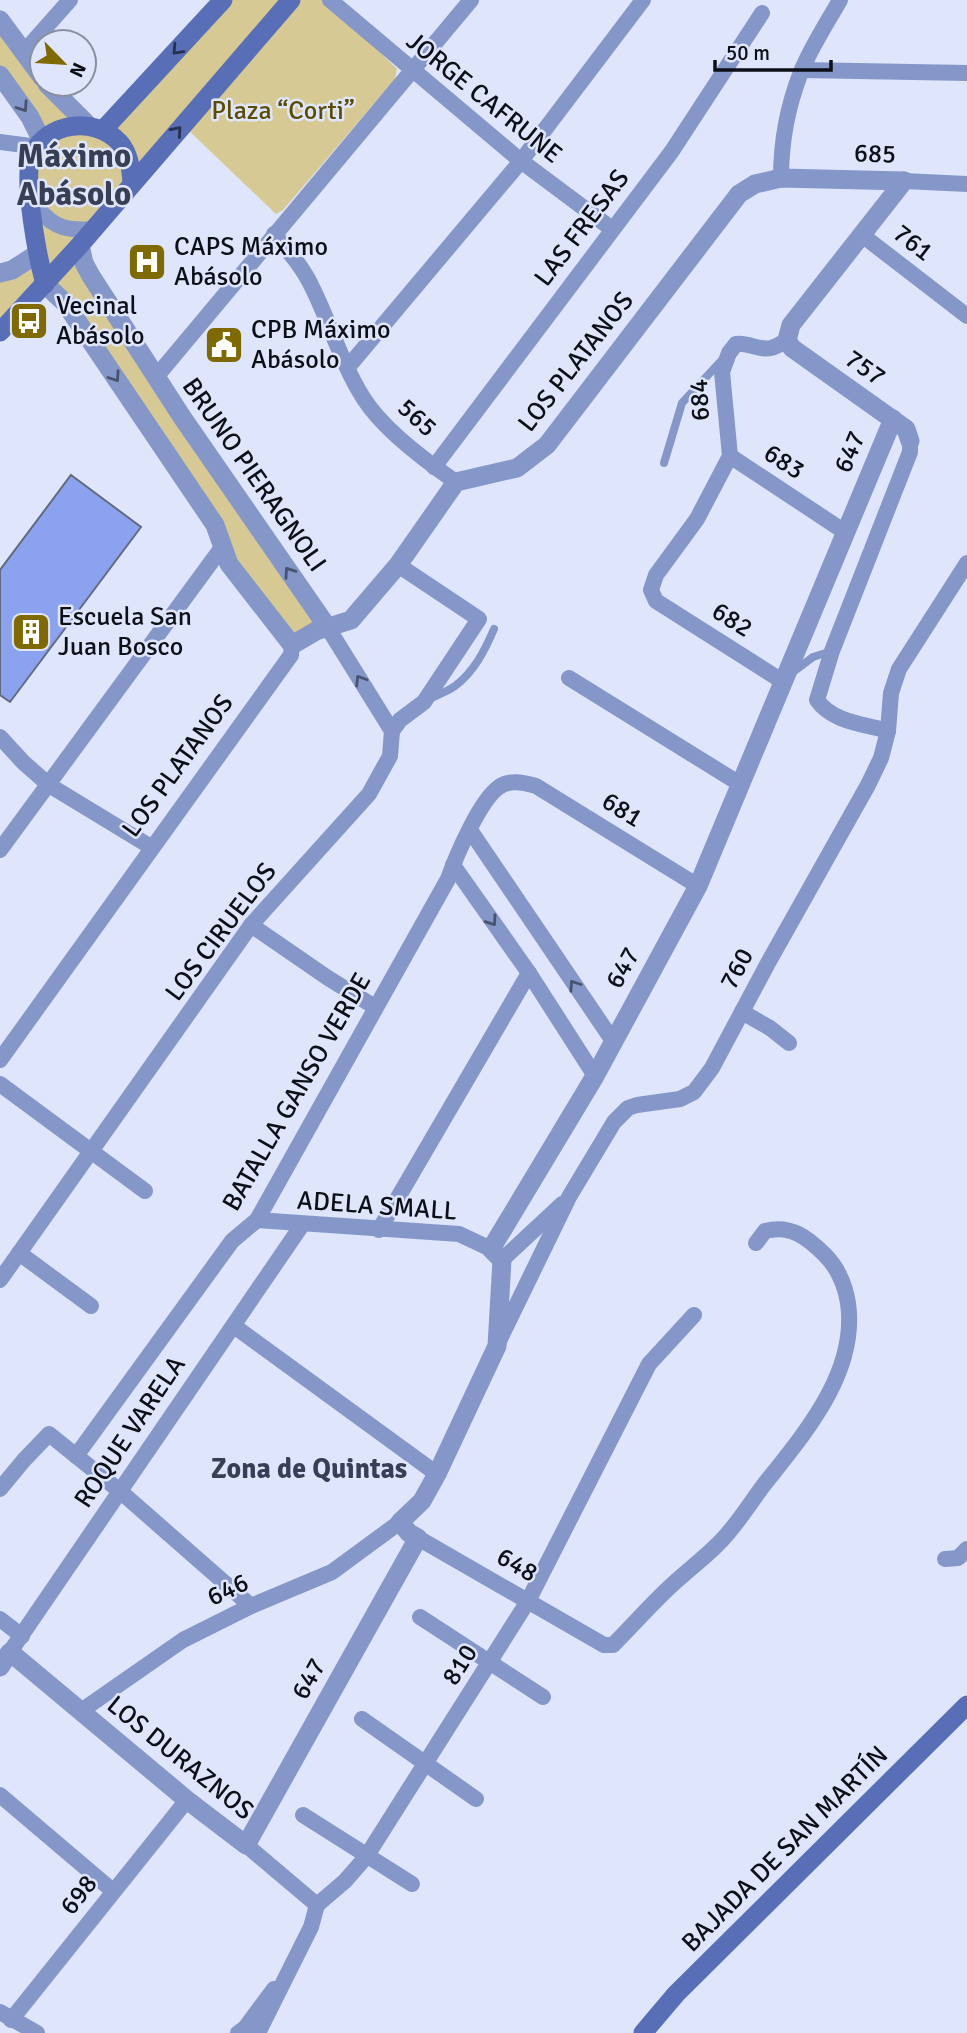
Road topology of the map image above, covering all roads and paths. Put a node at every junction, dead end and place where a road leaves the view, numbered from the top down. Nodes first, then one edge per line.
1 (70, 0) edge
2 (223, 0) edge
3 (291, 0) edge
4 (330, 0) edge
5 (471, 0) edge
6 (643, 0) edge
7 (840, 0) edge
8 (762, 13) dead end
9 (0, 20) edge
10 (23, 52) junction
11 (28, 59) edge
12 (411, 70) junction
13 (802, 70) junction
14 (967, 73) edge
15 (0, 75) edge
16 (63, 98) edge
17 (96, 128) junction
18 (0, 142) edge
19 (40, 144) junction
20 (521, 161) junction
21 (781, 178) junction
22 (904, 181) junction
23 (132, 183) junction
24 (967, 183) edge
25 (31, 200) junction
26 (94, 229) junction
27 (612, 229) junction
28 (275, 234) junction
29 (863, 235) junction
30 (80, 245) junction
31 (37, 254) junction
32 (0, 273) edge
33 (45, 284) junction
34 (967, 316) edge
35 (3, 327) edge
36 (787, 340) junction
37 (729, 353) junction
38 (348, 367) junction
39 (156, 377) junction
40 (893, 419) junction
41 (910, 441) joint
42 (730, 456) junction
43 (664, 463) dead end
44 (434, 467) junction
45 (456, 482) junction
46 (845, 531) junction
47 (223, 546) junction
48 (967, 563) edge
49 (398, 565) junction
50 (656, 601) joint
51 (328, 628) junction
52 (494, 629) dead end
53 (292, 645) junction
54 (832, 651) junction
55 (569, 678) dead end
56 (782, 681) junction
57 (424, 702) junction
58 (888, 731) junction
59 (392, 732) junction
60 (0, 737) edge
61 (0, 755) edge
62 (29, 767) junction
63 (517, 781) joint
64 (740, 784) junction
65 (49, 785) junction
66 (470, 830) junction
67 (151, 847) junction
68 (0, 850) edge
69 (453, 865) junction
70 (698, 886) junction
71 (251, 925) junction
72 (528, 973) junction
73 (375, 1007) junction
74 (742, 1012) junction
75 (613, 1041) junction
76 (789, 1043) dead end
77 (0, 1060) edge
78 (595, 1076) junction
79 (0, 1084) edge
80 (90, 1152) junction
81 (145, 1191) dead end
82 (569, 1198) junction
83 (257, 1220) junction
84 (302, 1225) junction
85 (379, 1230) junction
86 (755, 1243) dead end
87 (19, 1254) junction
88 (497, 1254) junction
89 (0, 1280) edge
90 (90, 1306) dead end
91 (694, 1315) dead end
92 (234, 1326) junction
93 (497, 1346) junction
94 (76, 1456) junction
95 (437, 1474) junction
96 (0, 1489) edge
97 (121, 1492) junction
98 (400, 1522) junction
99 (418, 1538) junction
100 (967, 1549) edge
101 (945, 1559) dead end
102 (528, 1601) junction
103 (251, 1606) junction
104 (420, 1617) dead end
105 (0, 1619) edge
106 (10, 1652) edge
107 (491, 1661) junction
108 (543, 1697) dead end
109 (967, 1705) edge
110 (81, 1711) junction
111 (362, 1719) dead end
112 (426, 1763) junction
113 (0, 1795) edge
114 (476, 1799) dead end
115 (187, 1800) junction
116 (303, 1815) dead end
117 (246, 1846) junction
118 (366, 1857) junction
119 (412, 1884) dead end
120 (113, 1891) junction
121 (317, 1905) junction
122 (287, 1979) junction
123 (6, 2016) edge
124 (37, 2033) edge
125 (238, 2033) edge
126 (258, 2033) edge
127 (643, 2033) edge

1 - 10 street
2 -> 17 main road
23 -> 3 main road
4 - 12 street, JORGE CAFRUNE
5 - 12 street
6 - 20 street
7 - 13 street
8 - 27 street, LAS FRESAS
9 - 10 street
10 - 11 street
12 - 20 street, JORGE CAFRUNE
12 - 28 street
13 - 14 street
13 - 21 street
15 -> 19 street
16 - 17 street
17 - 19 main road
17 - 23 main road
18 - 19 street
19 - 25 main road
20 - 27 street, JORGE CAFRUNE
20 - 38 street
21 - 22 street, 685
21 - 45 street, LOS PLATANOS
22 - 24 street, 685
22 - 29 street
23 - 26 main road
25 - 26 street
25 - 31 main road
26 - 30 main road
27 - 44 street, LAS FRESAS
28 - 38 street, 565
28 - 39 street
29 - 34 street, 761
29 - 36 street
30 - 33 main road
30 - 39 street, BRUNO PIERAGNOLI
31 - 32 street
31 - 33 main road
33 - 35 main road
33 -> 47 street
36 - 37 street, 684
36 - 40 street, 757
37 - 42 street, 684
37 - 43 lane
38 - 44 street, 565
51 -> 39 street, BRUNO PIERAGNOLI
40 - 41 street, 757
40 - 46 street, 647
41 - 54 street
42 - 46 street, 683
42 - 50 street, 684
44 - 45 street, 565
45 - 49 street
46 - 56 street, 647
47 - 53 street
47 - 65 street
48 - 58 street, 760
49 - 51 street
49 - 57 street
50 - 56 street, 682
51 - 53 street
59 -> 51 street, BRUNO PIERAGNOLI
52 - 57 lane
53 - 67 street, LOS PLATANOS
54 - 56 lane
54 - 58 street
55 - 64 street
56 - 64 street, 647
57 - 59 street
58 - 74 street, 760
59 - 71 street, LOS CIRUELOS
60 - 62 street
61 - 62 street
62 - 65 street
63 - 66 street, BATALLA GANSO VERDE
63 - 70 street, 681
64 - 70 street, 647
65 - 67 street
65 - 68 street
66 - 69 street, BATALLA GANSO VERDE
75 -> 66 street
67 - 77 street, LOS PLATANOS
69 -> 72 street
69 - 73 street, BATALLA GANSO VERDE
70 - 75 street, 647
71 - 73 street
71 - 80 street, LOS CIRUELOS
72 - 78 street
72 - 85 street
73 - 83 street, BATALLA GANSO VERDE
74 - 76 street
74 - 82 street, 760
75 - 78 street, 647
78 - 88 street, 647
79 - 80 street
80 - 81 street
80 - 87 street, LOS CIRUELOS
82 - 88 street
82 - 93 street, 760
83 - 84 street, ADELA SMALL
83 - 94 street, BATALLA GANSO VERDE
84 - 85 street, ADELA SMALL
84 - 92 street, ROQUE VARELA
85 - 88 street, ADELA SMALL
86 - 102 street, 648
87 - 89 street, LOS CIRUELOS
87 - 90 street
88 - 93 street, 647
91 - 102 street, 810
92 - 95 street
92 - 97 street, ROQUE VARELA
93 - 95 street, 647
94 - 96 street
94 - 97 street
95 - 98 street, 647
97 - 103 street
97 - 106 street, ROQUE VARELA
98 - 99 street, 648
98 - 103 street, 646
99 - 102 street, 648
99 - 117 street, 647
100 - 101 street
102 - 107 street, 810
103 - 110 street, 646
104 - 107 street
105 - 106 street, LOS DURAZNOS
106 - 110 street, LOS DURAZNOS
107 - 108 street
107 - 112 street, 810
109 - 127 main road, BAJADA DE SAN MARTÍN
110 - 115 street, LOS DURAZNOS
111 - 112 street
112 - 114 street
112 - 118 street, 810
113 - 120 street
115 - 117 street, LOS DURAZNOS
115 - 120 street, 698
116 - 118 street
117 - 121 street, LOS DURAZNOS
118 - 119 street
118 - 121 street, 810
120 - 123 street, 698
121 - 122 street
122 - 125 street
122 - 126 street
123 - 124 street

